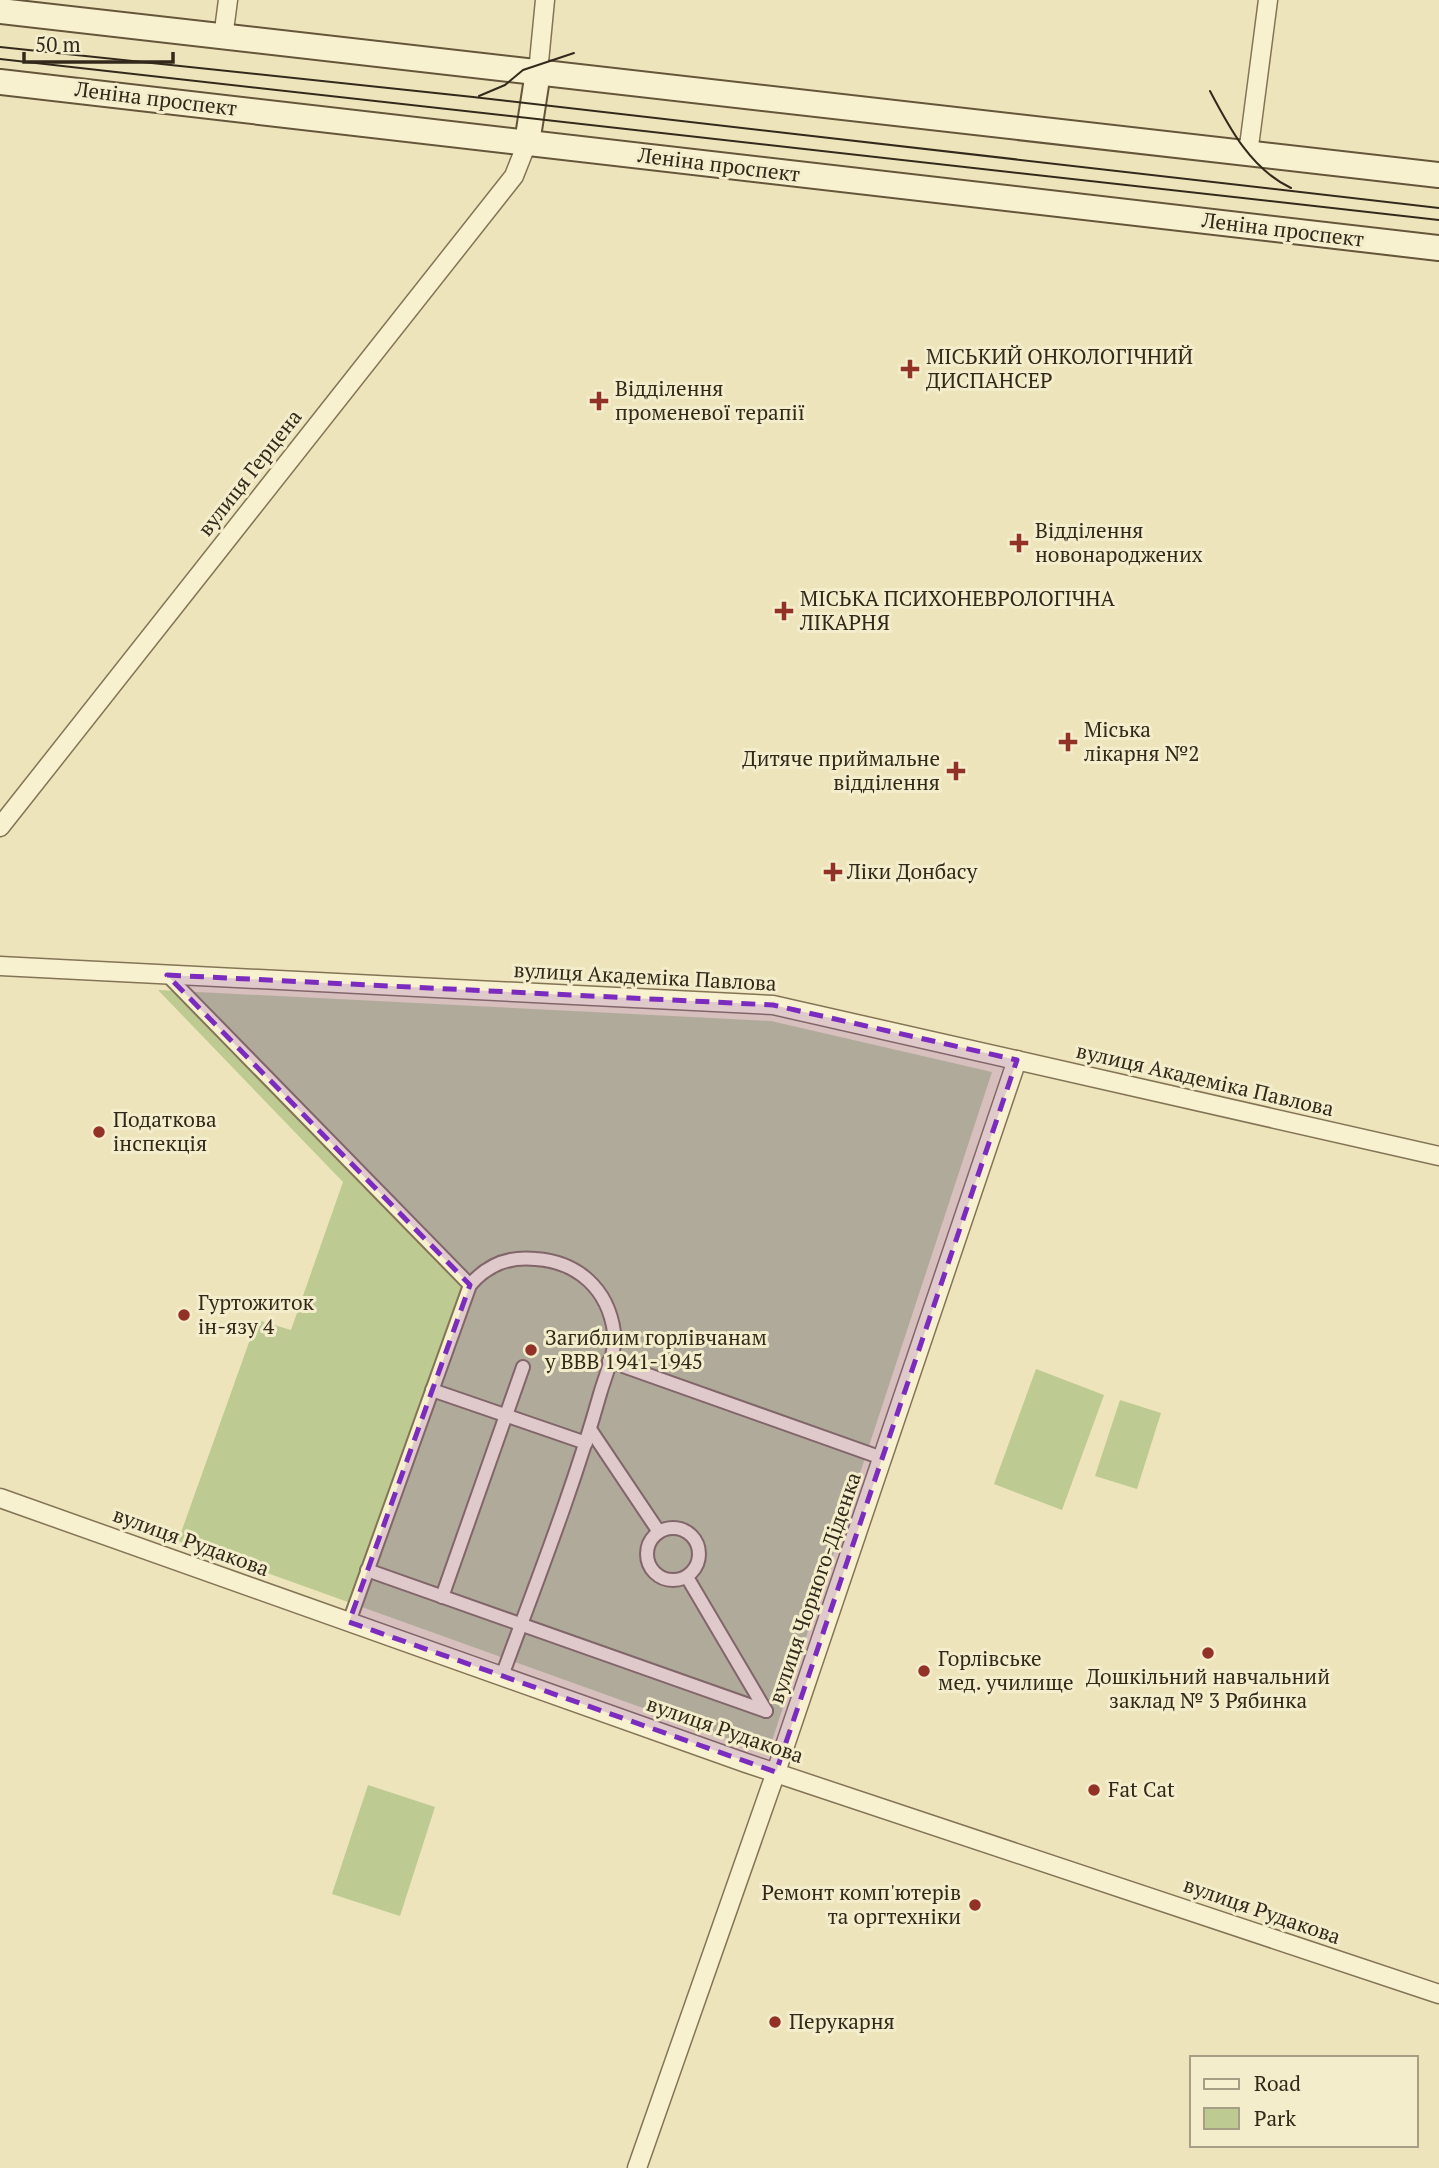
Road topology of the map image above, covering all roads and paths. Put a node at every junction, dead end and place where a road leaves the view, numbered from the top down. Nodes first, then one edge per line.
1 (228, 0) edge
2 (545, 0) edge
3 (1268, 0) edge
4 (0, 11) edge
5 (223, 38) junction
6 (538, 72) junction
7 (0, 82) edge
8 (527, 143) junction
9 (1248, 154) junction
10 (1439, 175) edge
11 (1439, 248) edge
12 (0, 827) edge
13 (0, 966) edge
14 (167, 975) junction
15 (1017, 1060) junction
16 (1439, 1156) edge
17 (470, 1285) junction
18 (610, 1361) junction
19 (523, 1367) dead end
20 (432, 1390) junction
21 (506, 1416) junction
22 (590, 1429) junction
23 (586, 1443) junction
24 (883, 1458) junction
25 (0, 1498) edge
26 (659, 1532) junction
27 (367, 1570) junction
28 (687, 1577) junction
29 (442, 1597) junction
30 (349, 1622) junction
31 (520, 1624) junction
32 (502, 1676) junction
33 (776, 1772) junction
34 (1439, 1994) edge
35 (637, 2168) edge

1 - 5 street
2 - 6 street
3 - 9 street
4 - 5 main road
5 - 6 main road
6 - 8 main road
6 - 9 main road
7 - 8 main road, Леніна проспект
8 - 11 main road, Леніна проспект
8 - 12 street, вулиця Герцена
9 - 10 main road
13 - 14 street, вулиця Академіка Павлова
14 - 15 street, вулиця Академіка Павлова
14 - 17 street
15 - 16 street, вулиця Академіка Павлова
15 - 24 street, вулиця Чорного-Діденка
17 - 18 street
17 - 20 street
18 - 22 street
18 - 24 street
19 - 21 street
20 - 21 street
20 - 27 street
21 - 23 street
21 - 29 street
22 - 23 street
22 - 26 street
23 - 31 street
24 - 33 street, вулиця Чорного-Діденка
25 - 30 street, вулиця Рудакова
26 - 28 street
26 - 28 street
27 - 29 street
27 - 30 street
28 - 31 street
29 - 31 street
30 - 32 street, вулиця Рудакова
31 - 32 street
32 - 33 street, вулиця Рудакова
33 - 34 street, вулиця Рудакова
33 - 35 street, вулиця Чорного-Діденка

